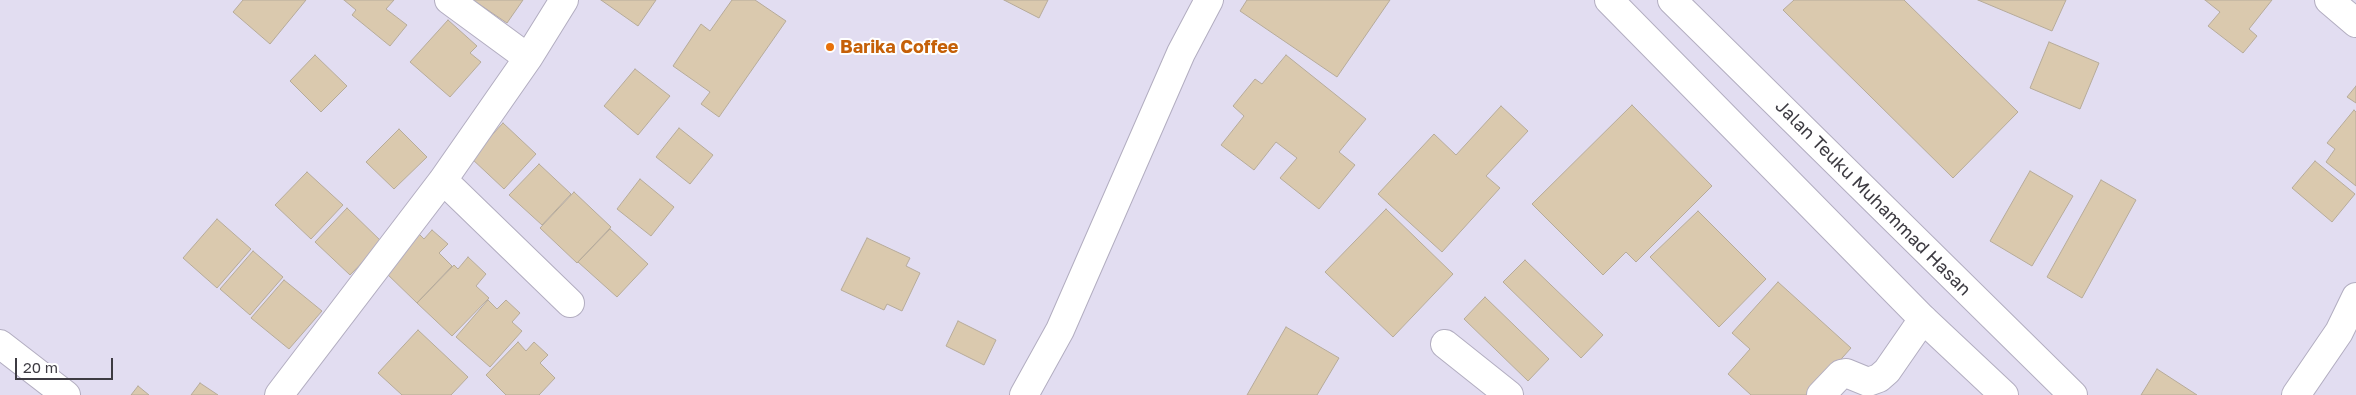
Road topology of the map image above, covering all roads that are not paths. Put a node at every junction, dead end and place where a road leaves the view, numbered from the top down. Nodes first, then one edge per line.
1 (449, 0) edge
2 (564, 0) edge
3 (1209, 0) edge
4 (1609, 0) edge
5 (1672, 0) edge
6 (2328, 0) edge
7 (2356, 23) edge
8 (528, 58) junction
9 (444, 180) junction
10 (2356, 297) edge
11 (570, 302) dead end
12 (1923, 319) junction
13 (0, 344) edge
14 (1445, 344) dead end
15 (66, 395) edge
16 (279, 395) edge
17 (1024, 395) edge
18 (1509, 395) edge
19 (1821, 395) edge
20 (2004, 395) edge
21 (2073, 395) edge
22 (2296, 395) edge

1 - 8 main road
2 - 8 main road
3 - 17 main road
4 - 12 main road
5 - 21 main road, Jalan Teuku Muhammad Hasan
6 - 7 main road
8 - 9 main road
9 - 11 main road
9 - 16 main road
10 - 22 main road
12 - 19 main road
12 - 20 main road
13 - 15 main road
14 - 18 main road

